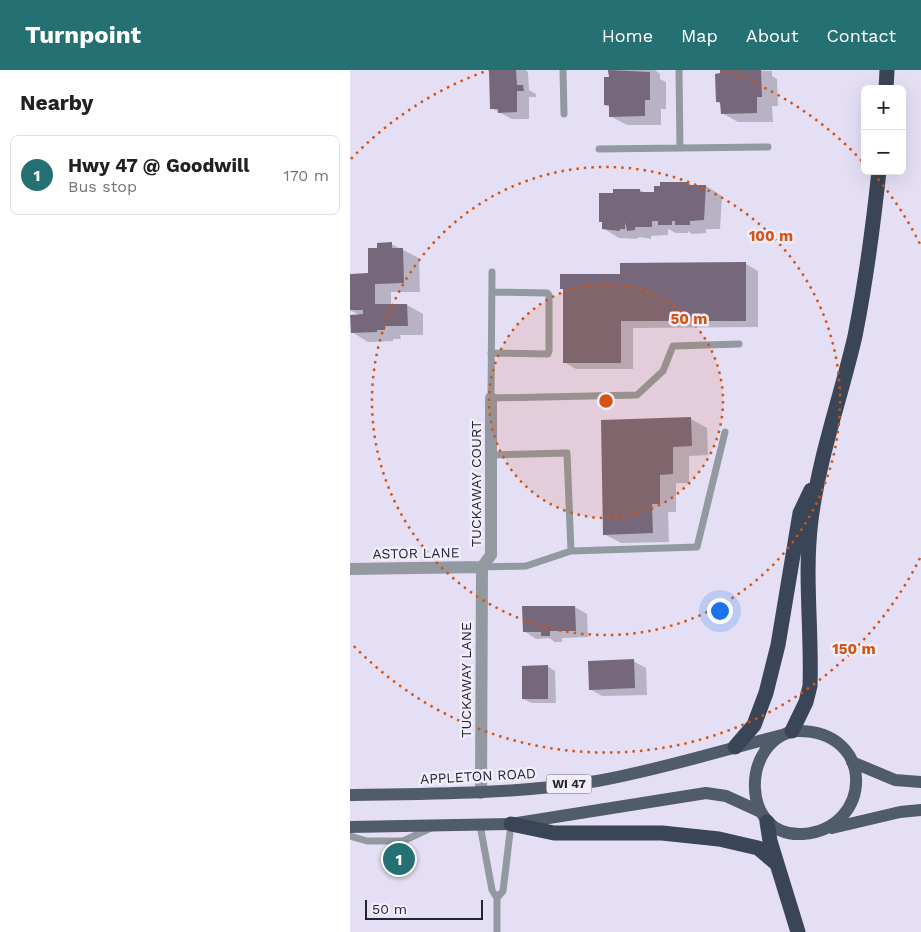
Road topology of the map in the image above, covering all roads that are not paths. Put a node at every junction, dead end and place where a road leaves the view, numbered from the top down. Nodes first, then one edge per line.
1 (563, 70) edge
2 (680, 70) edge
3 (887, 70) edge
4 (886, 85) edge
5 (564, 114) dead end
6 (768, 147) dead end
7 (680, 148) junction
8 (599, 149) dead end
9 (879, 175) edge
10 (492, 272) dead end
11 (492, 292) junction
12 (739, 344) dead end
13 (492, 354) junction
14 (491, 398) junction
15 (725, 432) dead end
16 (492, 455) junction
17 (818, 475) junction
18 (571, 551) junction
19 (482, 567) junction
20 (350, 569) edge
21 (787, 733) junction
22 (735, 747) junction
23 (852, 762) junction
24 (921, 782) edge
25 (481, 793) junction
26 (350, 795) edge
27 (921, 810) edge
28 (764, 817) junction
29 (511, 824) junction
30 (480, 825) junction
31 (437, 826) junction
32 (350, 827) edge
33 (817, 832) junction
34 (350, 836) edge
35 (777, 864) junction
36 (496, 898) junction
37 (497, 932) edge
38 (798, 932) edge

1 - 5 lane
2 - 7 lane
3 - 4 highway
6 - 7 lane
7 - 8 lane
9 - 17 highway
10 - 11 lane
11 - 13 lane
11 - 13 lane
12 - 14 lane
13 - 14 lane
14 - 16 street, TUCKAWAY COURT
15 - 18 lane
16 - 18 lane
16 - 19 street, TUCKAWAY COURT
17 - 21 highway
17 - 22 highway
18 - 19 lane
19 - 20 street, ASTOR LANE
19 - 25 street, TUCKAWAY LANE
21 - 22 main road, APPLETON ROAD / WI 47
21 - 23 main road
21 - 28 main road
22 - 25 main road, APPLETON ROAD / WI 47
23 - 24 main road
23 - 33 main road
25 - 26 main road, APPLETON ROAD / WI 47
27 - 33 main road
28 - 29 main road
28 - 33 main road
28 - 35 highway
29 - 30 main road
29 - 35 highway
29 - 36 lane
30 - 31 main road
30 - 36 lane
31 - 32 main road
31 - 34 lane
35 - 38 highway
36 - 37 lane

